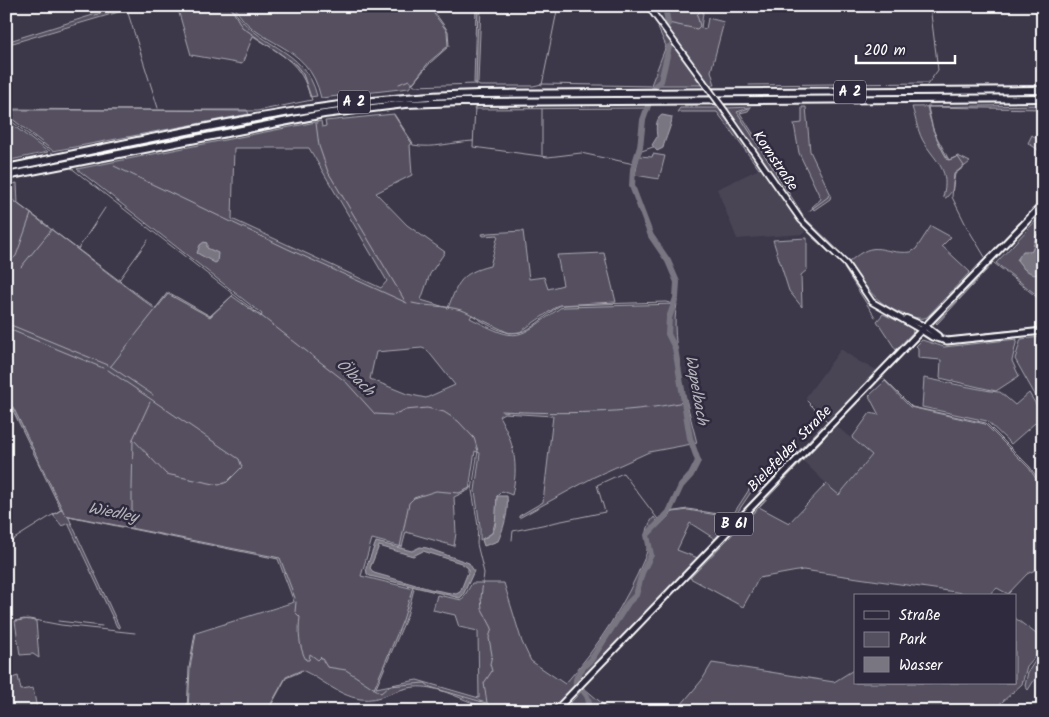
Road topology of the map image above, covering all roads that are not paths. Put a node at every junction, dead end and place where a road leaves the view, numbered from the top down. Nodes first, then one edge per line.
1 (648, 6) edge
2 (1043, 90) edge
3 (1043, 98) edge
4 (6, 168) edge
5 (6, 176) edge
6 (1043, 204) edge
7 (923, 328) junction
8 (1043, 331) edge
9 (555, 711) edge

1 - 7 street, Kornstraße, bridge
2 - 4 highway, A 2
3 - 5 highway, A 2
6 - 7 main road, Bielefelder Straße / B 61
7 - 8 main road
7 - 9 main road, Bielefelder Straße / B 61

